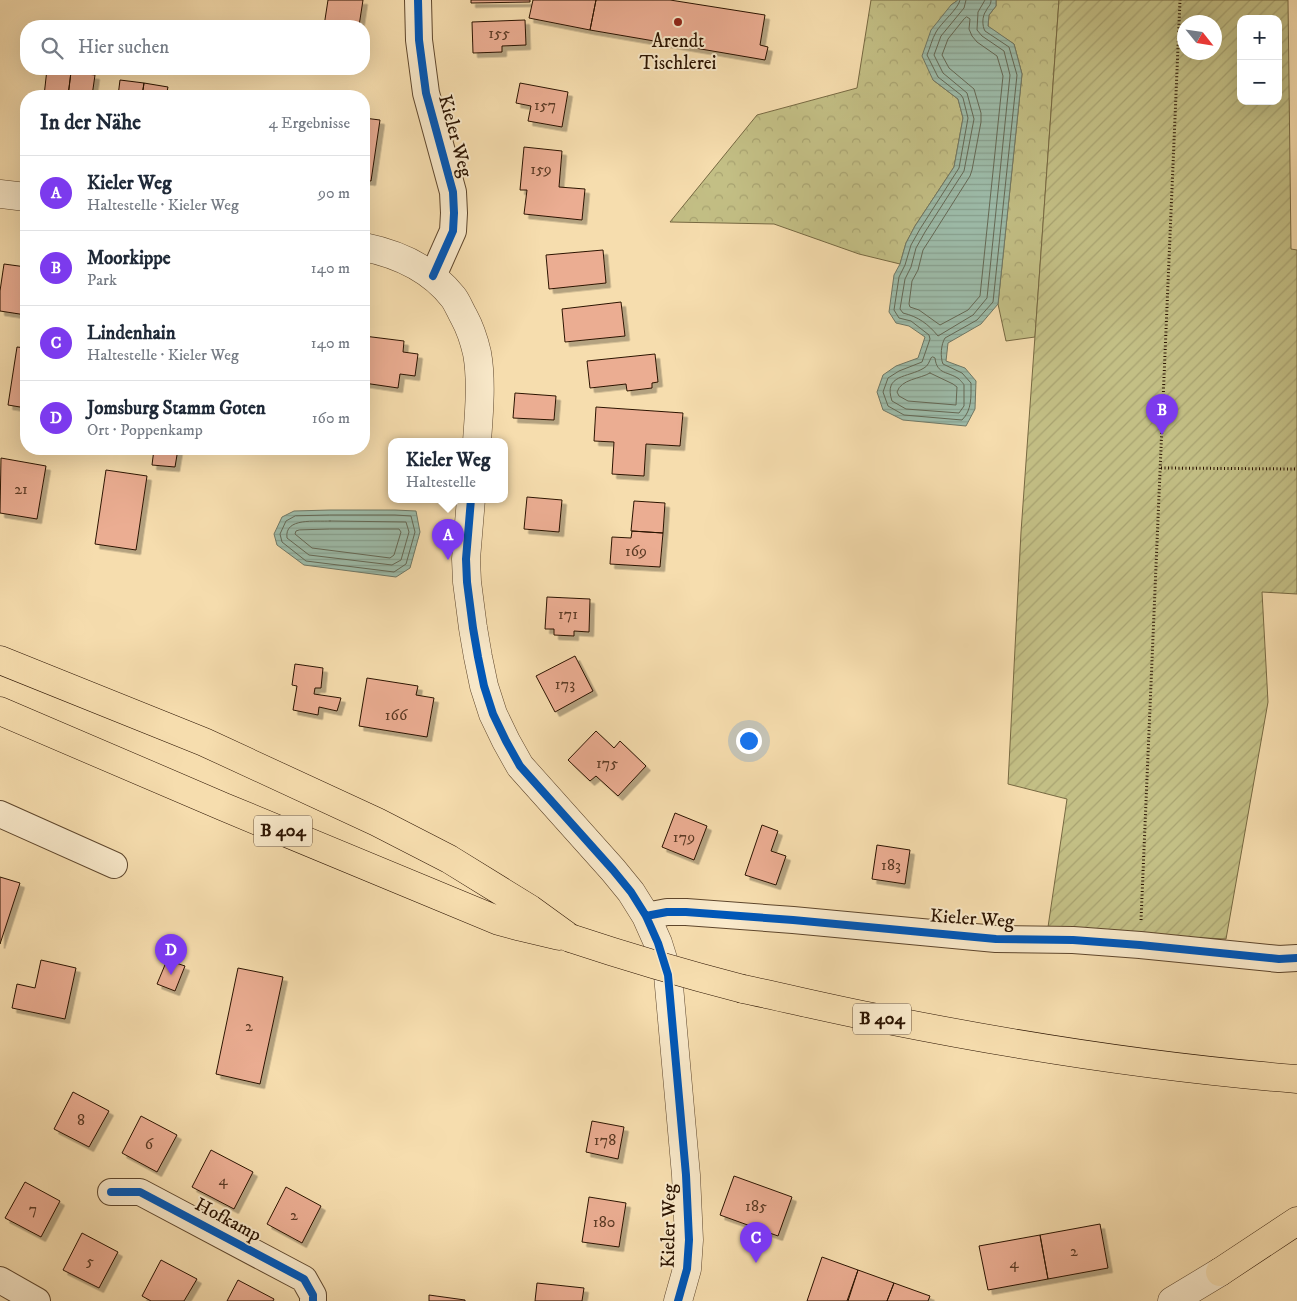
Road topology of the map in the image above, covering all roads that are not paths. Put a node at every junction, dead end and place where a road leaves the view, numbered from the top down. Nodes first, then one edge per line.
1 (418, 0) edge
2 (0, 194) edge
3 (20, 196) edge
4 (370, 249) edge
5 (433, 276) junction
6 (477, 438) edge
7 (471, 503) edge
8 (0, 647) edge
9 (0, 660) edge
10 (41, 676) junction
11 (0, 711) edge
12 (0, 814) edge
13 (114, 865) dead end
14 (646, 916) junction
15 (570, 938) junction
16 (1297, 958) edge
17 (1257, 1076) junction
18 (1297, 1079) edge
19 (1297, 1097) edge
20 (111, 1192) dead end
21 (1297, 1221) edge
22 (687, 1269) junction
23 (1220, 1272) joint
24 (0, 1280) edge
25 (37, 1301) edge
26 (313, 1301) edge
27 (678, 1301) edge
28 (695, 1301) edge
29 (1172, 1301) edge

1 - 5 street, Kieler Weg
2 - 3 street
4 - 5 street
5 - 6 street
7 - 14 street, Kieler Weg
8 - 10 main road
9 - 10 main road, B 404
10 - 15 main road, B 404
11 - 15 main road, B 404
12 - 13 street
14 - 16 street, Kieler Weg
14 - 22 street, Kieler Weg
15 - 17 main road, B 404, bridge
17 - 18 main road, B 404
17 - 19 main road
20 - 26 street, Hofkamp
21 - 23 main road
22 - 27 street, Kieler Weg
22 - 28 street, Kieler Weg
23 - 29 street
24 - 25 street

